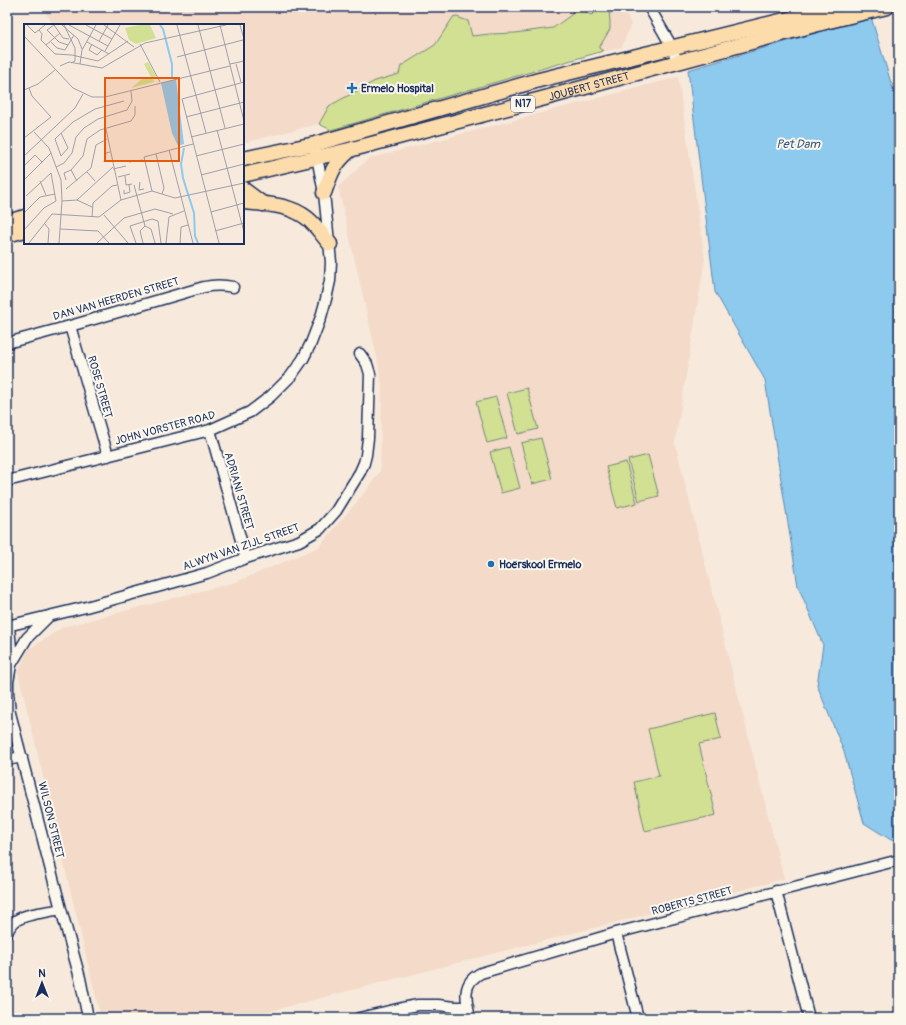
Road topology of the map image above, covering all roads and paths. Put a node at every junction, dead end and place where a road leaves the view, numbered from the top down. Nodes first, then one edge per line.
1 (649, 7) edge
2 (887, 7) edge
3 (829, 12) edge
4 (802, 22) junction
5 (672, 48) junction
6 (677, 62) junction
7 (349, 150) junction
8 (316, 151) junction
9 (244, 159) edge
10 (244, 176) edge
11 (244, 190) edge
12 (324, 193) junction
13 (244, 202) edge
14 (263, 204) junction
15 (24, 217) edge
16 (7, 222) edge
17 (24, 230) edge
18 (7, 235) edge
19 (330, 244) junction
20 (233, 287) dead end
21 (70, 326) junction
22 (7, 343) edge
23 (360, 354) dead end
24 (210, 430) junction
25 (108, 456) junction
26 (7, 481) edge
27 (246, 558) junction
28 (49, 616) junction
29 (8, 626) edge
30 (11, 665) junction
31 (22, 756) junction
32 (7, 760) edge
33 (899, 860) edge
34 (776, 891) junction
35 (61, 909) junction
36 (7, 933) edge
37 (616, 933) junction
38 (468, 1007) junction
39 (88, 1018) edge
40 (359, 1018) edge
41 (470, 1018) edge
42 (638, 1018) edge
43 (809, 1018) edge

1 - 5 street
2 - 3 highway, JOUBERT STREET / N17
3 - 4 highway, JOUBERT STREET / N17
4 - 5 highway, JOUBERT STREET / N17
4 - 6 highway, JOUBERT STREET / N17
5 - 6 street
5 - 8 highway, JOUBERT STREET / N17
6 - 7 highway, JOUBERT STREET / N17
7 - 8 highway, JOUBERT STREET / N17
7 - 12 highway
8 - 9 highway, JOUBERT STREET / N17
8 - 10 highway, JOUBERT STREET / N17
8 - 12 street, JOHN VORSTER ROAD
11 - 14 highway
12 - 19 street, JOHN VORSTER ROAD
13 - 14 highway
14 - 19 highway
15 - 16 highway
17 - 18 highway
19 - 24 street, JOHN VORSTER ROAD
20 - 21 street, DAN VAN HEERDEN STREET
21 - 22 street, DAN VAN HEERDEN STREET
21 - 25 street, ROSE STREET
23 - 27 street, ALWYN VAN ZIJL STREET
24 - 25 street, JOHN VORSTER ROAD
24 - 27 street, ADRIANI STREET
25 - 26 street, JOHN VORSTER ROAD
27 - 28 street, ALWYN VAN ZIJL STREET
28 - 29 street, ALWYN VAN ZIJL STREET
28 - 30 street
29 - 30 street, WILSON STREET
30 - 31 street, WILSON STREET
31 - 32 street
31 - 35 street, WILSON STREET
33 - 34 street, ROBERTS STREET
34 - 37 street, ROBERTS STREET
34 - 43 street
35 - 36 street
35 - 39 street, WILSON STREET
37 - 38 street, ROBERTS STREET
37 - 42 street
38 - 40 street
38 - 41 street, ROBERTS STREET

